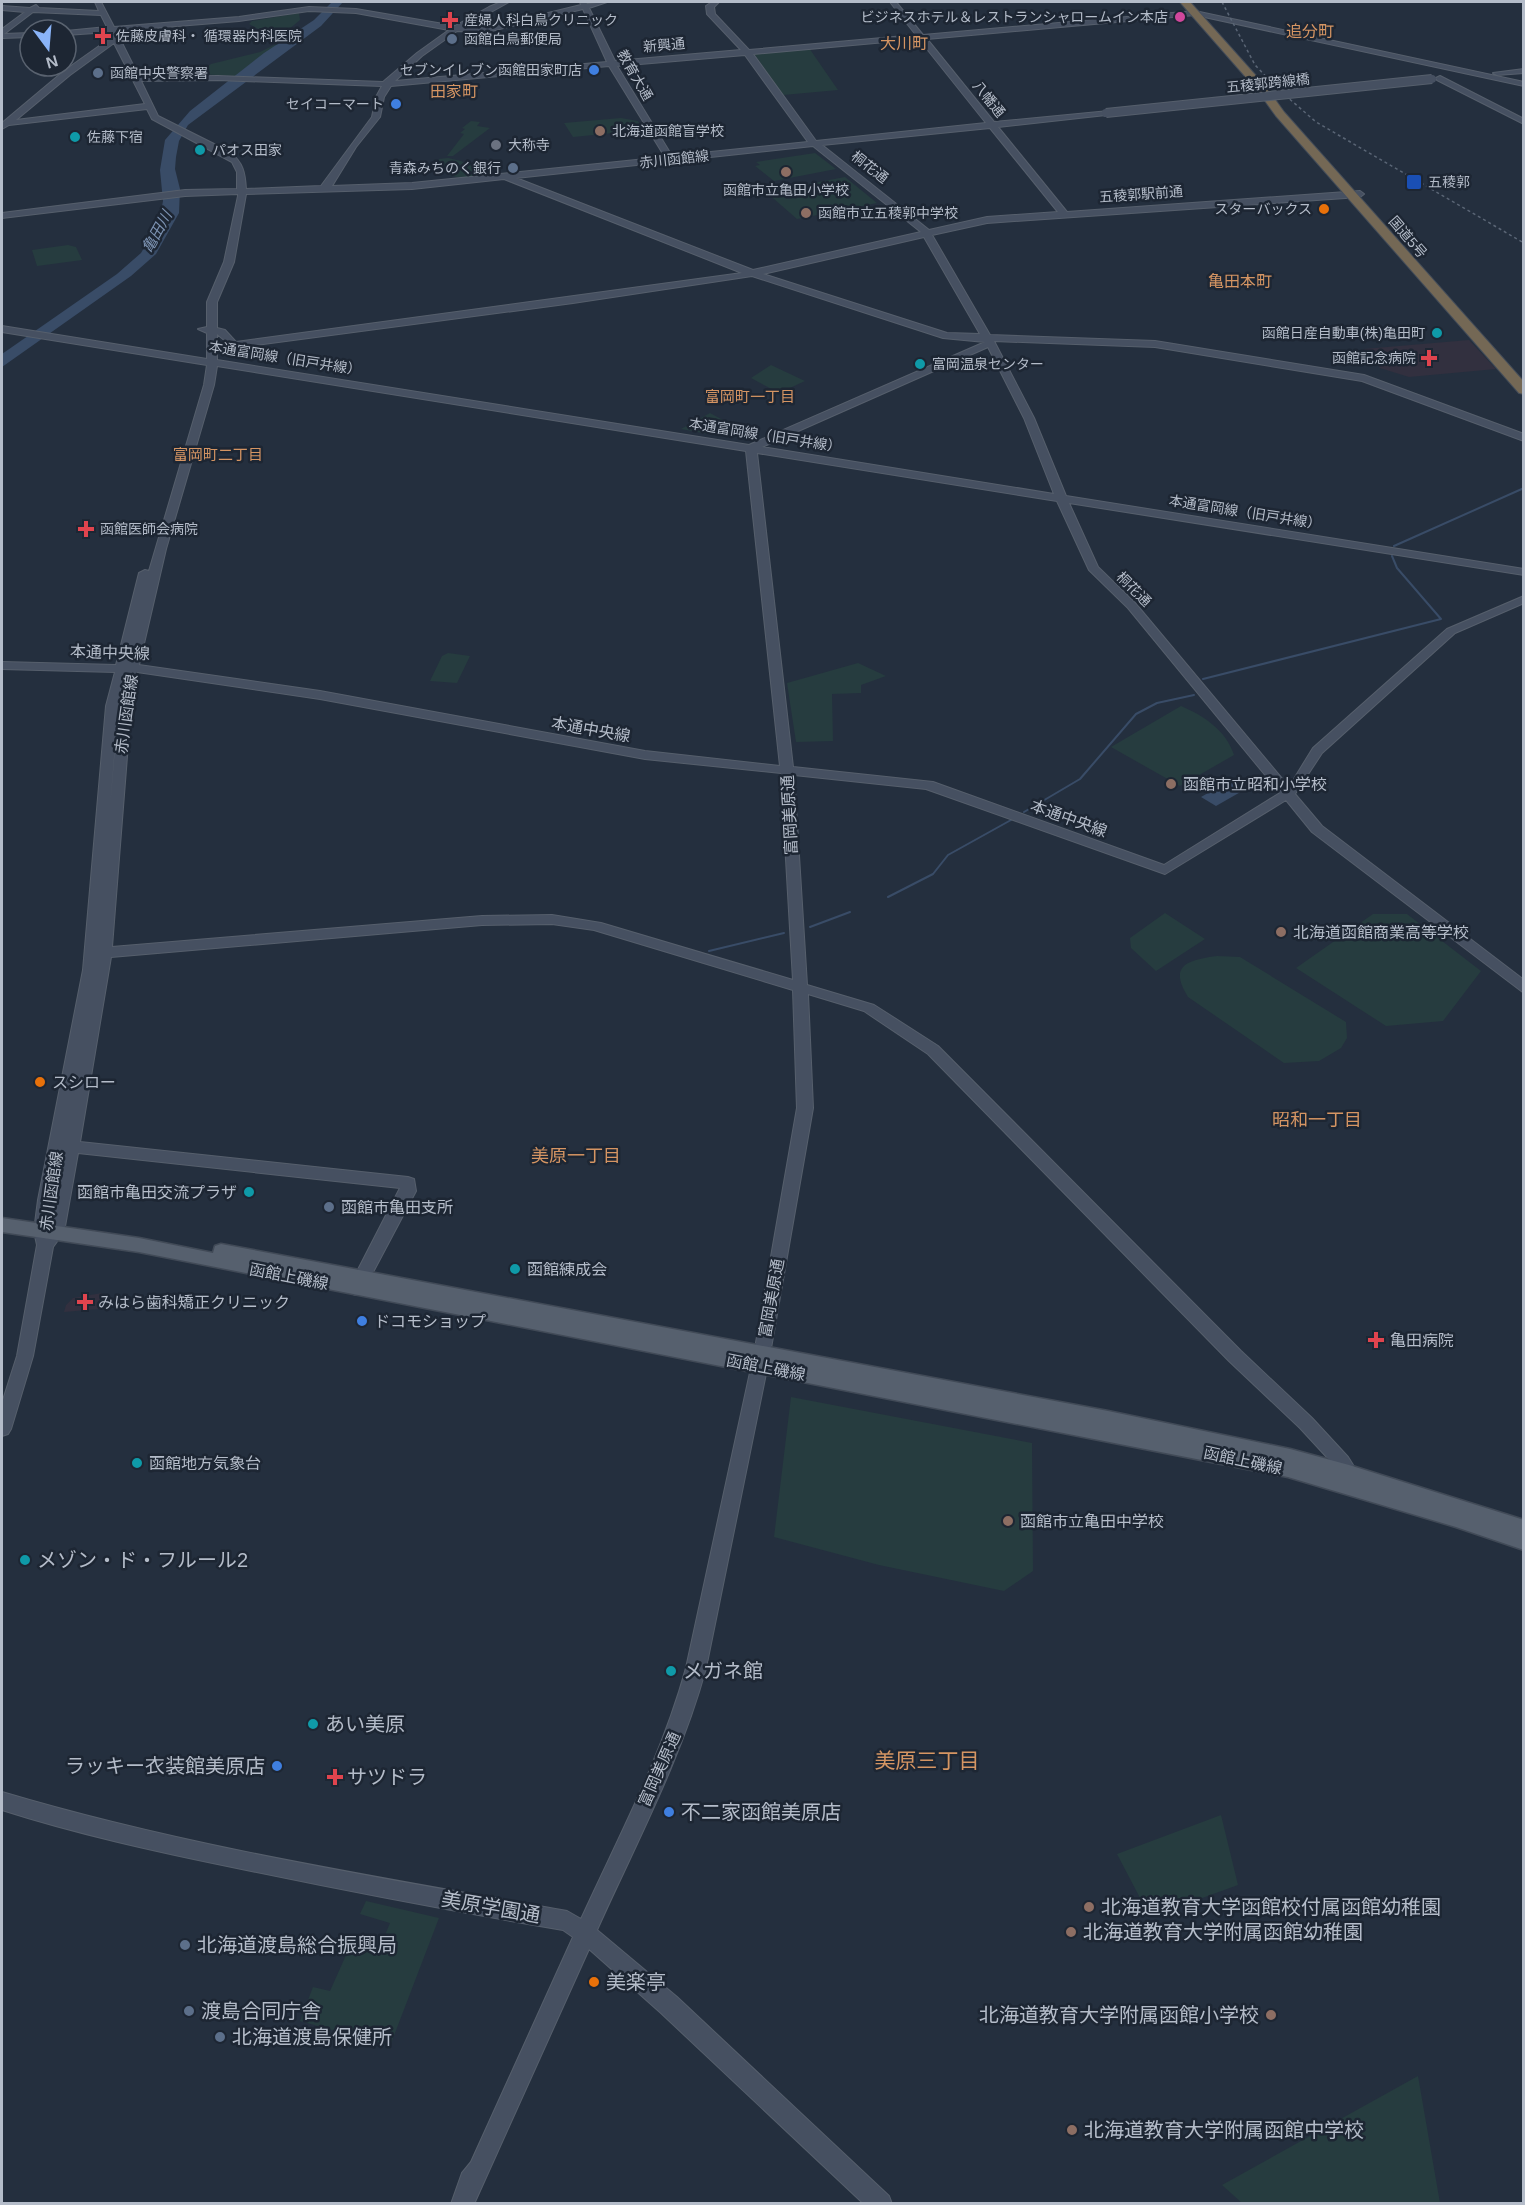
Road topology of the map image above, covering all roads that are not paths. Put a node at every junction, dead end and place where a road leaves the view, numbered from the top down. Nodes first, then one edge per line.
1 (43, 2) edge
2 (98, 2) edge
3 (506, 2) edge
4 (604, 2) edge
5 (716, 2) edge
6 (893, 2) edge
7 (1185, 2) edge
8 (584, 4) edge
9 (308, 5) edge
10 (2, 8) edge
11 (32, 10) junction
12 (1195, 12) junction
13 (75, 13) junction
14 (104, 13) junction
15 (73, 18) edge
16 (457, 29) junction
17 (78, 32) edge
18 (2, 34) edge
19 (115, 34) junction
20 (18, 35) edge
21 (921, 36) junction
22 (745, 51) junction
23 (611, 63) junction
24 (1524, 71) edge
25 (1482, 75) junction
26 (136, 79) junction
27 (1436, 79) junction
28 (390, 84) junction
29 (1524, 84) edge
30 (1270, 98) junction
31 (149, 106) junction
32 (1106, 113) joint
33 (1066, 117) junction
34 (1032, 121) junction
35 (1524, 122) edge
36 (4, 125) edge
37 (992, 125) junction
38 (816, 144) junction
39 (670, 159) junction
40 (503, 176) junction
41 (323, 189) junction
42 (240, 190) junction
43 (1355, 194) junction
44 (1063, 213) junction
45 (2, 216) edge
46 (926, 233) junction
47 (751, 273) junction
48 (2, 329) edge
49 (208, 329) junction
50 (988, 340) junction
51 (208, 361) junction
52 (1524, 377) edge
53 (1524, 390) edge
54 (1524, 438) edge
55 (751, 448) junction
56 (1062, 499) junction
57 (1524, 572) edge
58 (1524, 599) edge
59 (2, 665) edge
60 (126, 668) junction
61 (787, 770) junction
62 (1286, 794) junction
63 (98, 953) junction
64 (801, 988) junction
65 (1524, 988) edge
66 (71, 1147) junction
67 (2, 1214) edge
68 (2, 1225) edge
69 (49, 1230) junction
70 (360, 1283) junction
71 (760, 1360) junction
72 (2, 1429) edge
73 (1349, 1473) junction
74 (1524, 1528) edge
75 (1524, 1542) edge
76 (2, 1801) edge
77 (585, 1933) junction
78 (462, 2204) edge
79 (881, 2204) edge

1 - 11 street
2 - 14 street
3 - 16 street
4 - 8 street
5 - 22 street, 桐花通
6 - 21 street, 八幡通
7 - 12 highway, 国道5号
8 - 16 street
8 - 23 street, 教育大通
9 - 16 street
9 - 19 street
10 - 11 street
11 - 13 street
11 - 18 street
12 - 21 street, 新興通
12 - 25 street, 新興通
12 - 30 highway, 国道5号
13 - 14 street
13 - 15 street
14 - 19 street
16 - 28 street
17 - 19 street
18 - 20 street
19 - 26 street
19 - 36 street
21 - 22 street, 新興通
21 - 37 street, 八幡通
22 - 23 street, 新興通
22 - 38 street, 桐花通
23 - 28 street, 新興通
23 - 39 street, 教育大通
24 - 25 street
25 - 27 street
25 - 29 street, 新興通
26 - 28 street, 新興通
26 - 31 street
27 - 32 street, 五稜郭跨線橋, bridge
27 - 35 street
28 - 41 street
30 - 33 street
30 - 34 street
30 - 43 highway, 国道5号
31 - 36 street
31 - 42 street
32 - 33 street, 赤川函館線
33 - 34 street, 赤川函館線
34 - 37 street, 赤川函館線
37 - 38 street, 赤川函館線
37 - 44 street, 八幡通
38 - 39 street, 赤川函館線
38 - 46 street, 桐花通
39 - 40 street, 赤川函館線
40 - 41 street, 赤川函館線
40 - 47 street
41 - 42 street, 赤川函館線
42 - 45 street
42 - 49 street, 赤川函館線
43 - 44 street, 五稜郭駅前通
43 - 52 highway, 国道5号
43 - 53 highway, 国道5号
44 - 46 street, 五稜郭駅前通
46 - 47 street, 五稜郭駅前通
46 - 50 street, 桐花通
47 - 49 street, 五稜郭駅前通
47 - 50 street
48 - 51 street, 本通富岡線（旧戸井線）
49 - 51 street, 赤川函館線
50 - 54 street
50 - 55 street
50 - 56 street, 桐花通
51 - 55 street, 本通富岡線（旧戸井線）
51 - 60 street, 赤川函館線
55 - 56 street, 本通富岡線（旧戸井線）
55 - 61 street, 富岡美原通
56 - 57 street, 本通富岡線（旧戸井線）
56 - 62 street, 桐花通
58 - 62 street
59 - 60 street, 本通中央線
60 - 61 street, 本通中央線
60 - 63 street, 赤川函館線
61 - 62 street, 本通中央線
61 - 64 street, 富岡美原通
62 - 65 street, 桐花通
63 - 64 street
63 - 66 street, 赤川函館線
63 - 69 street, 赤川函館線
64 - 71 street, 富岡美原通
64 - 73 street
66 - 69 street, 赤川函館線
66 - 70 street
67 - 69 main road, 函館上磯線
68 - 69 main road, 函館上磯線
69 - 70 main road, 函館上磯線
69 - 72 street, 赤川函館線
70 - 71 main road, 函館上磯線
71 - 73 main road, 函館上磯線
71 - 75 main road, 函館上磯線
71 - 77 street, 富岡美原通
73 - 74 main road, 函館上磯線
76 - 77 street, 美原学園通
77 - 78 street, 富岡美原通
77 - 79 street, 美原学園通

